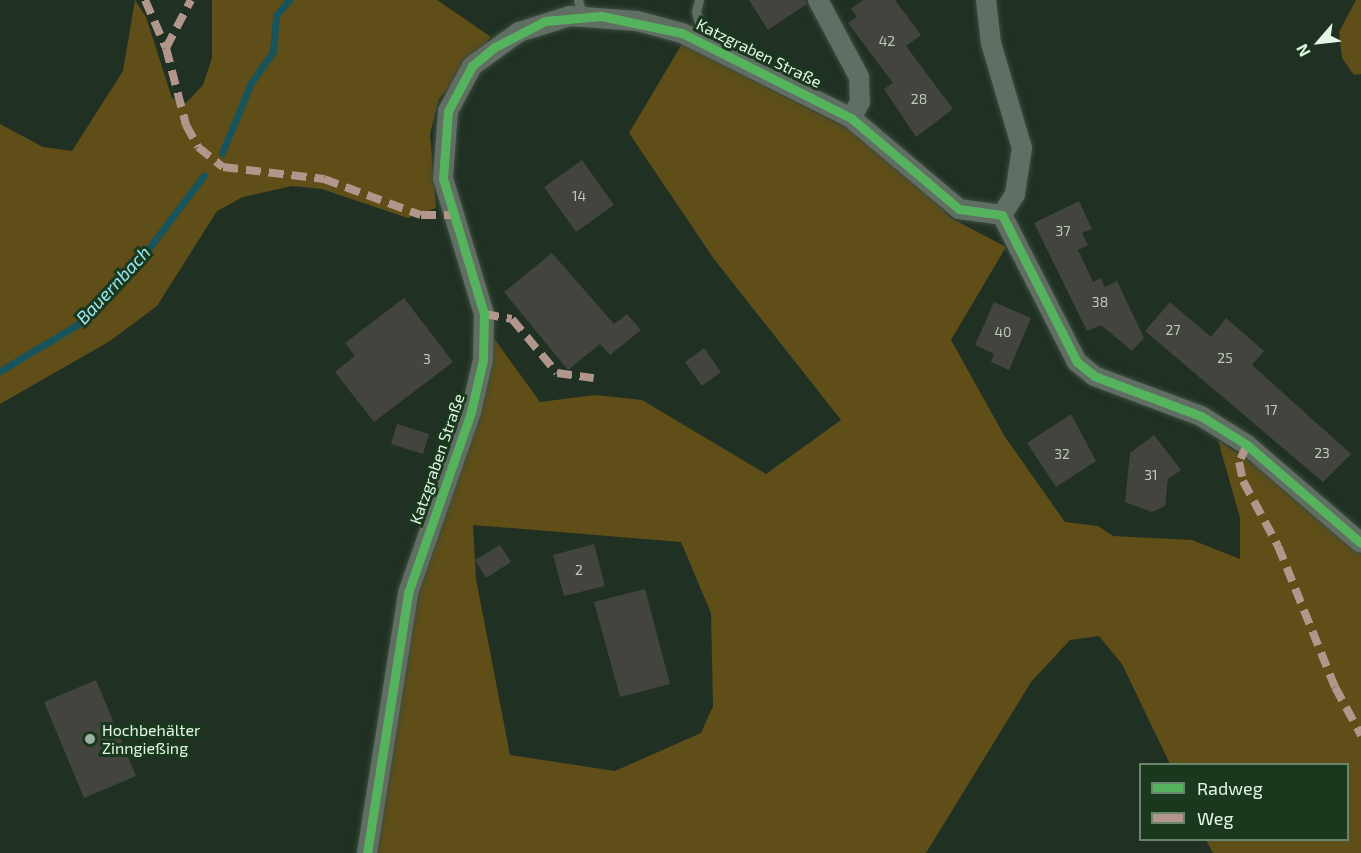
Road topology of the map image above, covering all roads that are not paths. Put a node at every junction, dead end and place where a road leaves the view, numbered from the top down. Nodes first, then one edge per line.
1 (699, 0) edge
2 (818, 0) edge
3 (986, 0) edge
4 (580, 8) edge
5 (705, 43) junction
6 (851, 118) junction
7 (1002, 215) junction
8 (1361, 543) edge
9 (367, 853) edge

1 - 5 lane
2 - 6 street
3 - 7 street
4 - 5 street, Katzgraben Straße
4 - 9 street, Katzgraben Straße
5 - 6 street, Katzgraben Straße
6 - 7 street, Katzgraben Straße
7 - 8 street

